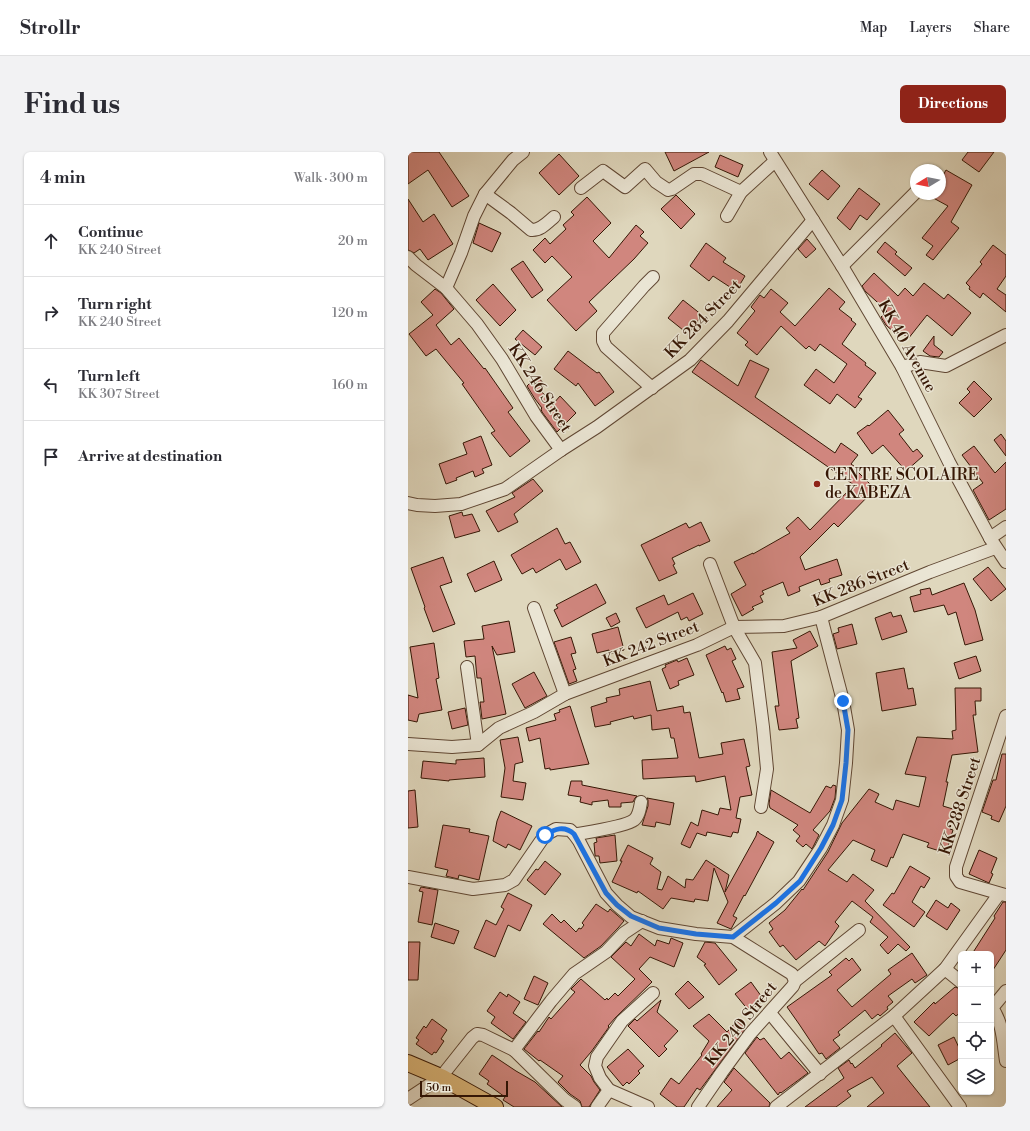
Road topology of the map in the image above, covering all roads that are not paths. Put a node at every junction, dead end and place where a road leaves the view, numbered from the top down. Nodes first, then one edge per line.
1 (523, 152) edge
2 (772, 156) edge
3 (581, 188) dead end
4 (741, 192) junction
5 (485, 194) junction
6 (910, 198) edge
7 (727, 216) dead end
8 (554, 217) dead end
9 (813, 220) junction
10 (408, 257) edge
11 (842, 266) junction
12 (653, 277) dead end
13 (446, 288) junction
14 (1006, 335) edge
15 (902, 367) junction
16 (652, 388) junction
17 (561, 450) junction
18 (408, 503) edge
19 (1006, 527) edge
20 (993, 543) junction
21 (1006, 562) edge
22 (710, 564) dead end
23 (534, 608) dead end
24 (821, 617) junction
25 (734, 627) junction
26 (467, 667) dead end
27 (565, 694) junction
28 (1006, 716) edge
29 (408, 744) edge
30 (478, 744) junction
31 (641, 802) dead end
32 (761, 807) dead end
33 (574, 834) junction
34 (408, 877) edge
35 (1002, 894) edge
36 (642, 922) junction
37 (859, 930) dead end
38 (733, 937) junction
39 (945, 969) junction
40 (958, 980) edge
41 (795, 981) junction
42 (1006, 991) edge
43 (653, 993) dead end
44 (994, 1006) edge
45 (994, 1011) edge
46 (770, 1013) junction
47 (894, 1016) junction
48 (514, 1050) junction
49 (1006, 1061) edge
50 (408, 1063) edge
51 (820, 1074) junction
52 (441, 1077) junction
53 (609, 1090) junction
54 (408, 1099) edge
55 (495, 1107) edge
56 (575, 1107) edge
57 (597, 1107) edge
58 (648, 1107) edge
59 (698, 1107) edge
60 (776, 1107) edge
61 (960, 1107) edge

1 - 5 street
2 - 4 street
2 - 9 street, KK 40 Avenue
3 - 4 street
4 - 7 street
5 - 8 street
5 - 13 street
6 - 11 street
9 - 11 street, KK 40 Avenue
9 - 16 street, KK 284 Street
10 - 13 street, KK 246 Street
11 - 15 street, KK 40 Avenue
12 - 16 street
13 - 17 street, KK 246 Street
14 - 15 street
15 - 20 street, KK 40 Avenue
16 - 17 street, KK 284 Street
17 - 18 street, KK 246 Street
19 - 20 street, KK 286 Street
20 - 21 street, KK 40 Avenue
20 - 24 street, KK 286 Street
22 - 25 street
23 - 27 street
24 - 25 street, KK 286 Street
24 - 38 street
25 - 27 street, KK 242 Street
25 - 32 street
26 - 30 street
27 - 30 street, KK 242 Street
28 - 35 street, KK 288 Street
29 - 30 street
31 - 33 street
33 - 34 street
33 - 36 street, KK 240 Street
35 - 39 street
36 - 38 street, KK 240 Street
36 - 48 street
37 - 41 street
38 - 41 street, KK 240 Street
39 - 40 street
39 - 47 street
41 - 46 street, KK 240 Street
42 - 44 street
43 - 53 street
45 - 49 street
46 - 51 street
46 - 59 street, KK 240 Street
47 - 51 street
47 - 61 street
48 - 52 street
48 - 56 street
50 - 52 main road
51 - 60 street
52 - 54 street
52 - 55 main road
53 - 57 street
53 - 58 street

